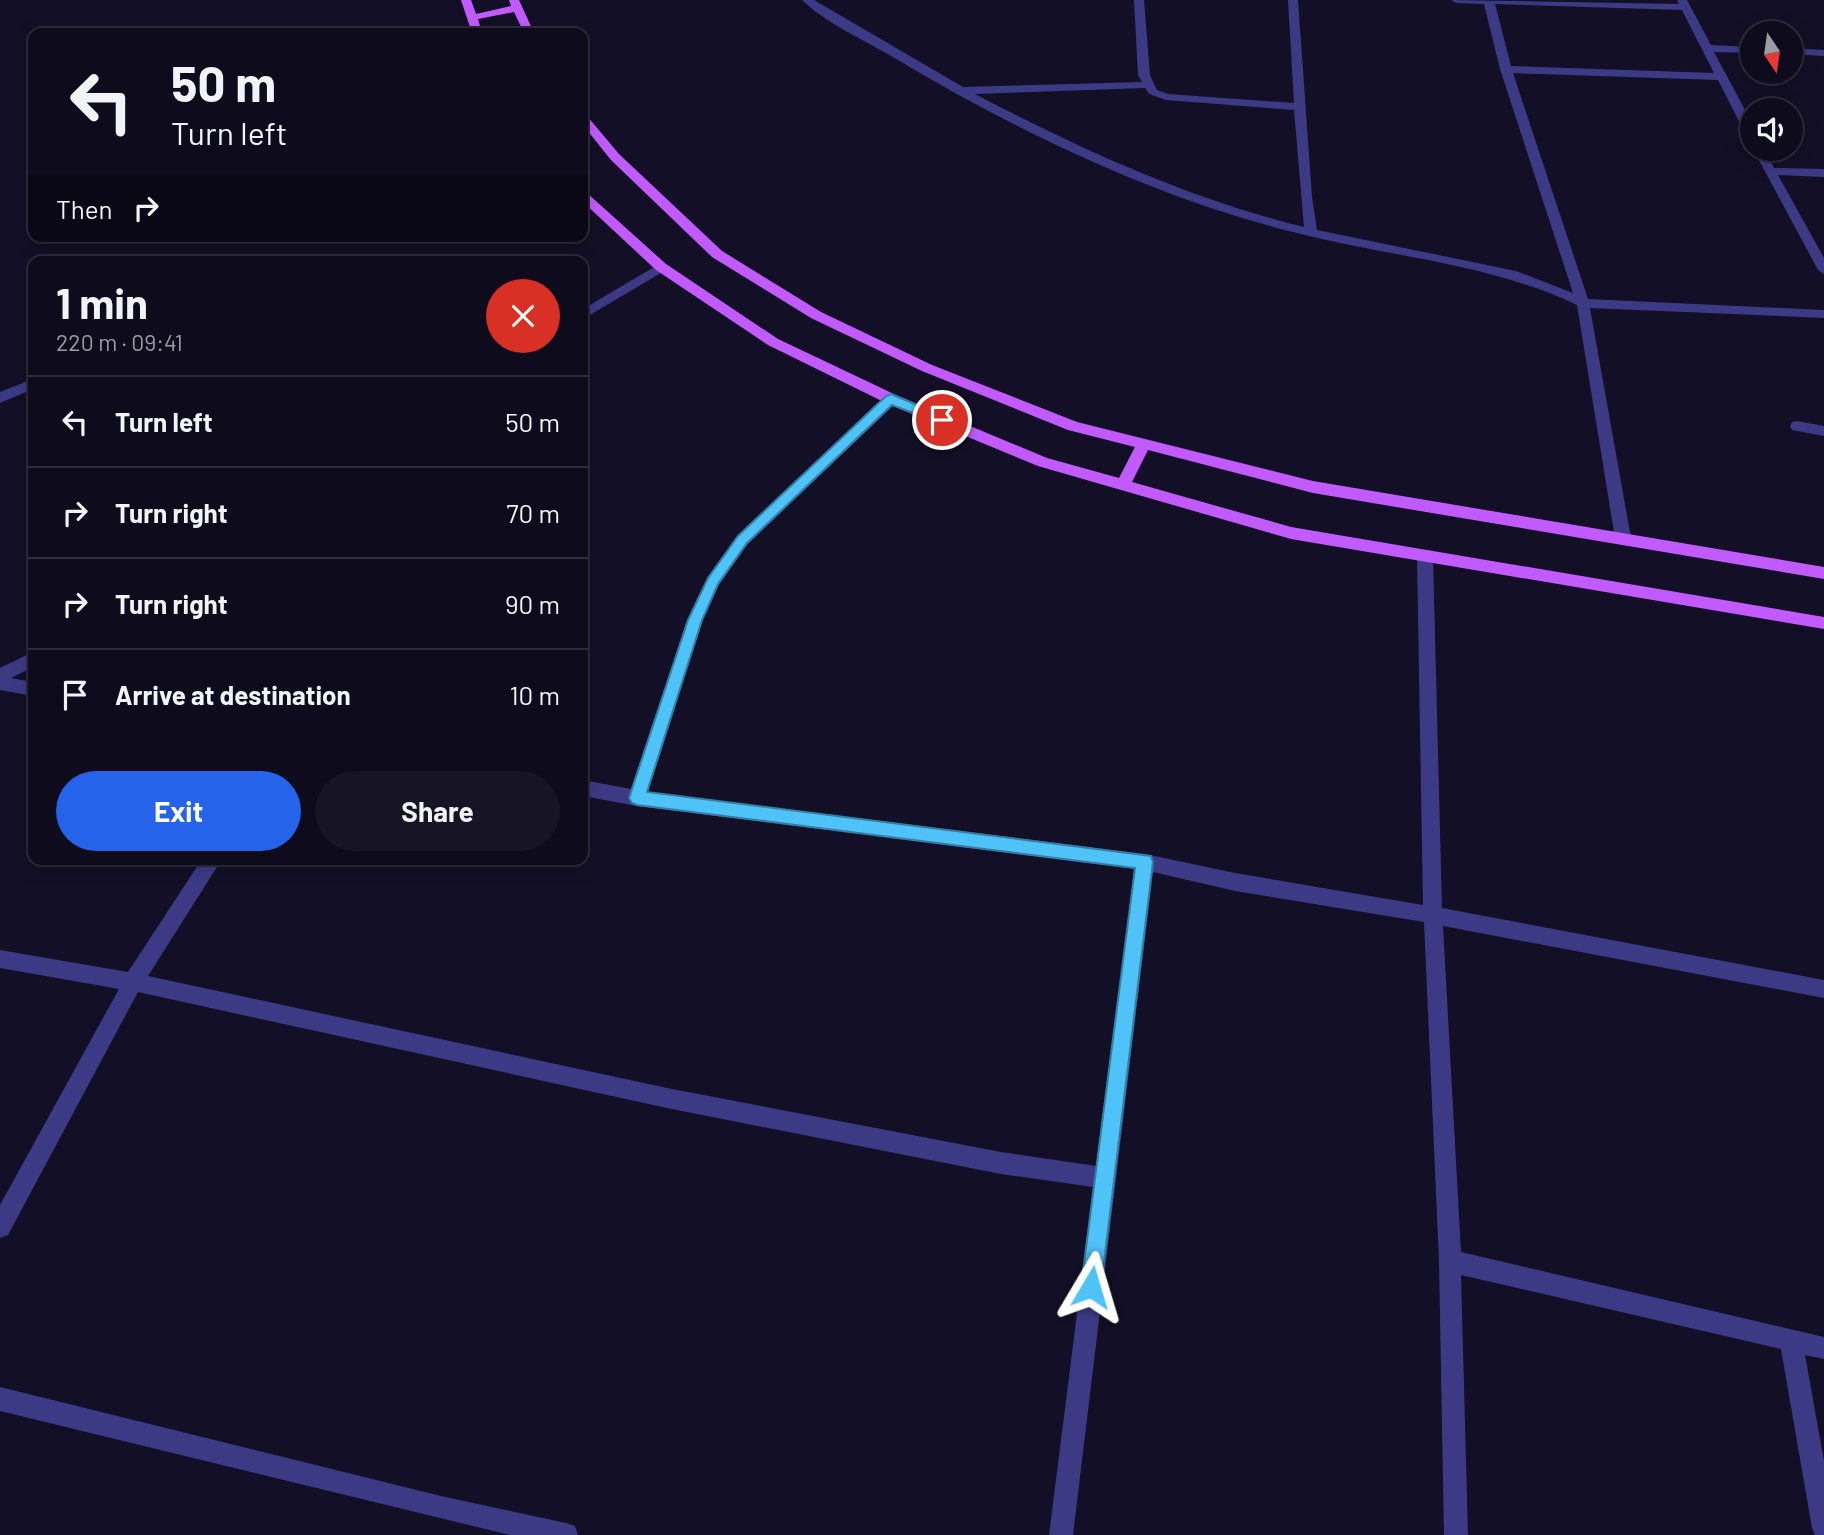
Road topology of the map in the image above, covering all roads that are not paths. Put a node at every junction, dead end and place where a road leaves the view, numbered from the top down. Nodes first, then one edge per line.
1 (466, 0) edge
2 (807, 0) edge
3 (1139, 0) edge
4 (1293, 0) edge
5 (1456, 0) edge
6 (1489, 2) junction
7 (1554, 2) edge
8 (1683, 3) edge
9 (515, 4) edge
10 (470, 18) junction
11 (475, 28) edge
12 (527, 28) edge
13 (1708, 48) junction
14 (1740, 49) edge
15 (1803, 52) edge
16 (1824, 53) edge
17 (1506, 69) junction
18 (1723, 77) junction
19 (1148, 85) junction
20 (957, 91) junction
21 (1301, 107) junction
22 (1740, 111) edge
23 (588, 124) edge
24 (1765, 161) edge
25 (1770, 171) junction
26 (1824, 173) edge
27 (588, 200) edge
28 (1311, 232) junction
29 (661, 267) junction
30 (1824, 270) edge
31 (1583, 303) junction
32 (588, 311) edge
33 (1824, 314) edge
34 (28, 386) edge
35 (0, 398) edge
36 (891, 399) junction
37 (1797, 426) dead end
38 (1824, 431) edge
39 (1144, 443) junction
40 (1124, 484) junction
41 (1623, 538) junction
42 (1425, 557) junction
43 (1824, 573) edge
44 (1824, 623) edge
45 (28, 662) edge
46 (0, 676) edge
47 (0, 683) edge
48 (28, 688) edge
49 (588, 789) edge
50 (637, 798) junction
51 (1145, 862) junction
52 (209, 865) edge
53 (1433, 915) junction
54 (0, 959) edge
55 (133, 982) junction
56 (1824, 989) edge
57 (1105, 1178) junction
58 (0, 1227) edge
59 (1450, 1261) junction
60 (1791, 1342) junction
61 (1824, 1348) edge
62 (0, 1399) edge
63 (1824, 1528) edge
64 (566, 1535) edge
65 (1061, 1535) edge
66 (1457, 1535) edge

1 - 10 main road
2 - 20 street
3 - 19 street
4 - 21 street
5 - 6 street
6 - 7 street
6 - 17 street
7 - 8 street
8 - 13 street
9 - 10 main road
9 - 12 main road
10 - 11 main road
13 - 14 street
13 - 18 street
15 - 16 street
17 - 18 street
17 - 31 street
18 - 22 street
19 - 20 street
19 - 21 street
20 - 28 street
21 - 28 street
23 - 39 main road
24 - 25 street
25 - 26 street
25 - 30 street
27 - 29 main road
28 - 31 street
29 - 32 street
29 - 36 main road
31 - 33 street
31 - 41 street
34 - 35 street
36 - 40 main road
36 - 50 street
37 - 38 street
39 - 40 main road
39 - 41 main road
40 - 42 main road
41 - 43 main road
42 - 44 main road
42 - 53 street
45 - 46 street
47 - 48 street
49 - 50 street
50 - 51 street
51 - 53 street
51 - 57 street
52 - 55 street
53 - 56 street
53 - 59 street
54 - 55 street
55 - 57 street
55 - 58 street
57 - 65 street
59 - 60 street
59 - 66 street
60 - 61 street
60 - 63 street
62 - 64 street

